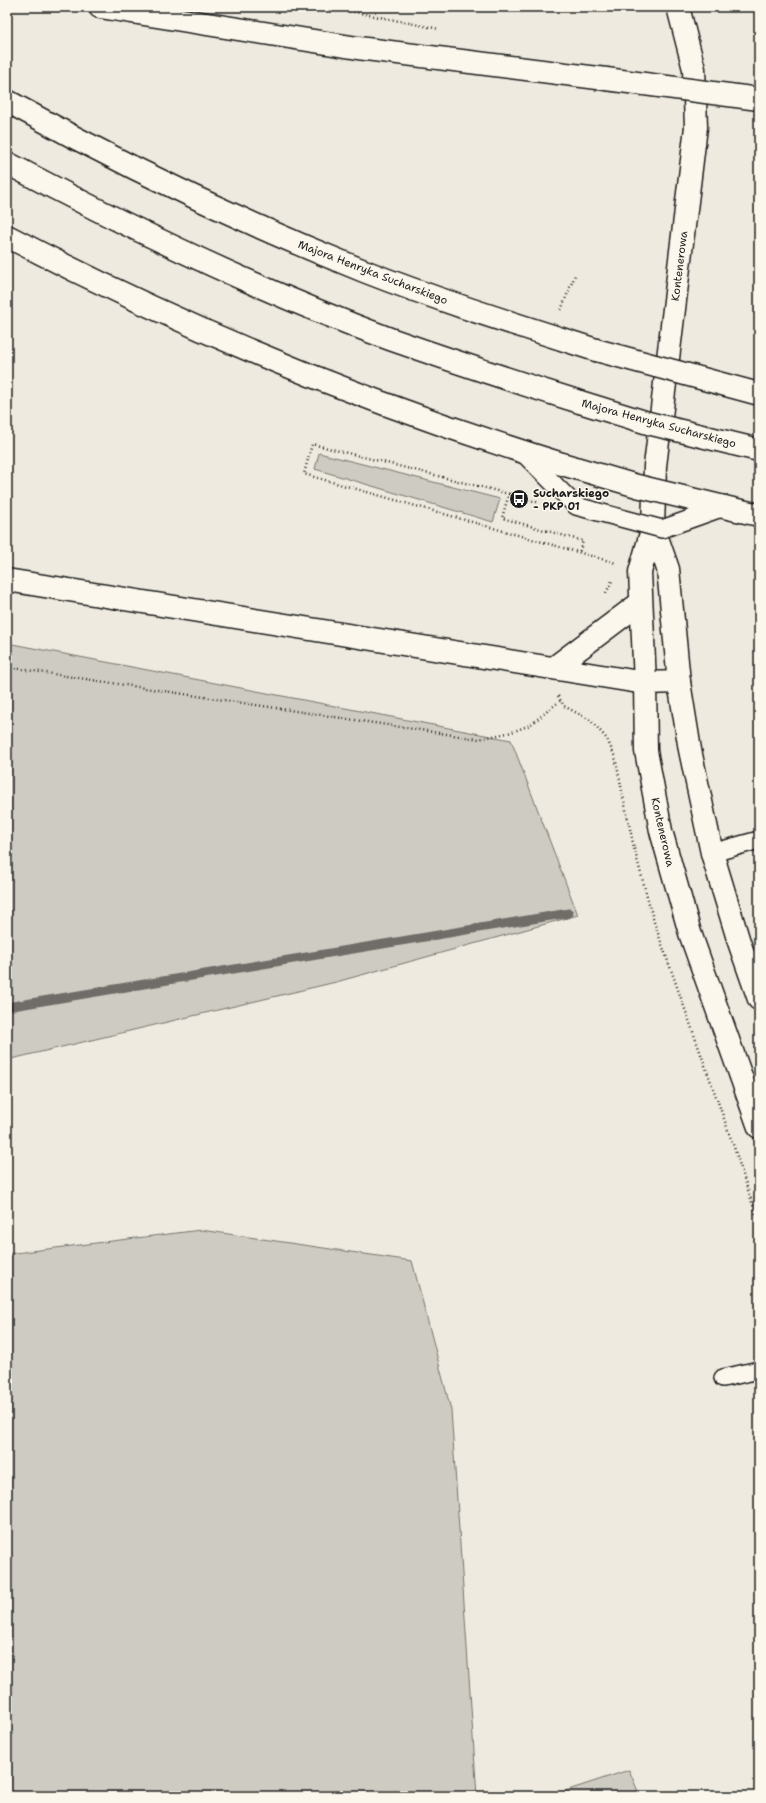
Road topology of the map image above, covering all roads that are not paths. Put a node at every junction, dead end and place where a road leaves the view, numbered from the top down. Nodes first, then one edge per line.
1 (100, 7) edge
2 (678, 7) edge
3 (759, 99) edge
4 (7, 101) edge
5 (7, 163) edge
6 (7, 236) edge
7 (759, 394) edge
8 (759, 450) edge
9 (521, 451) junction
10 (724, 507) junction
11 (759, 515) edge
12 (653, 526) junction
13 (7, 580) edge
14 (640, 603) junction
15 (555, 667) junction
16 (679, 682) junction
17 (645, 683) junction
18 (759, 840) edge
19 (712, 853) junction
20 (759, 999) edge
21 (759, 1127) edge
22 (759, 1370) edge
23 (723, 1378) dead end

1 - 3 main road, bridge
2 - 12 main road, Kontenerowa
4 - 7 main road, Majora Henryka Sucharskiego, bridge
5 - 8 main road, Majora Henryka Sucharskiego, bridge
6 - 9 main road
9 - 10 main road, bridge
9 - 10 lane, bridge
10 - 11 main road
12 - 14 main road, Kontenerowa
12 - 16 main road, Kontenerowa
13 - 15 main road
14 - 15 main road
14 - 17 main road, Kontenerowa
15 - 17 main road
16 - 17 main road
16 - 19 main road, Kontenerowa
17 - 21 main road, Kontenerowa
18 - 19 lane
19 - 20 main road, Kontenerowa
22 - 23 lane

